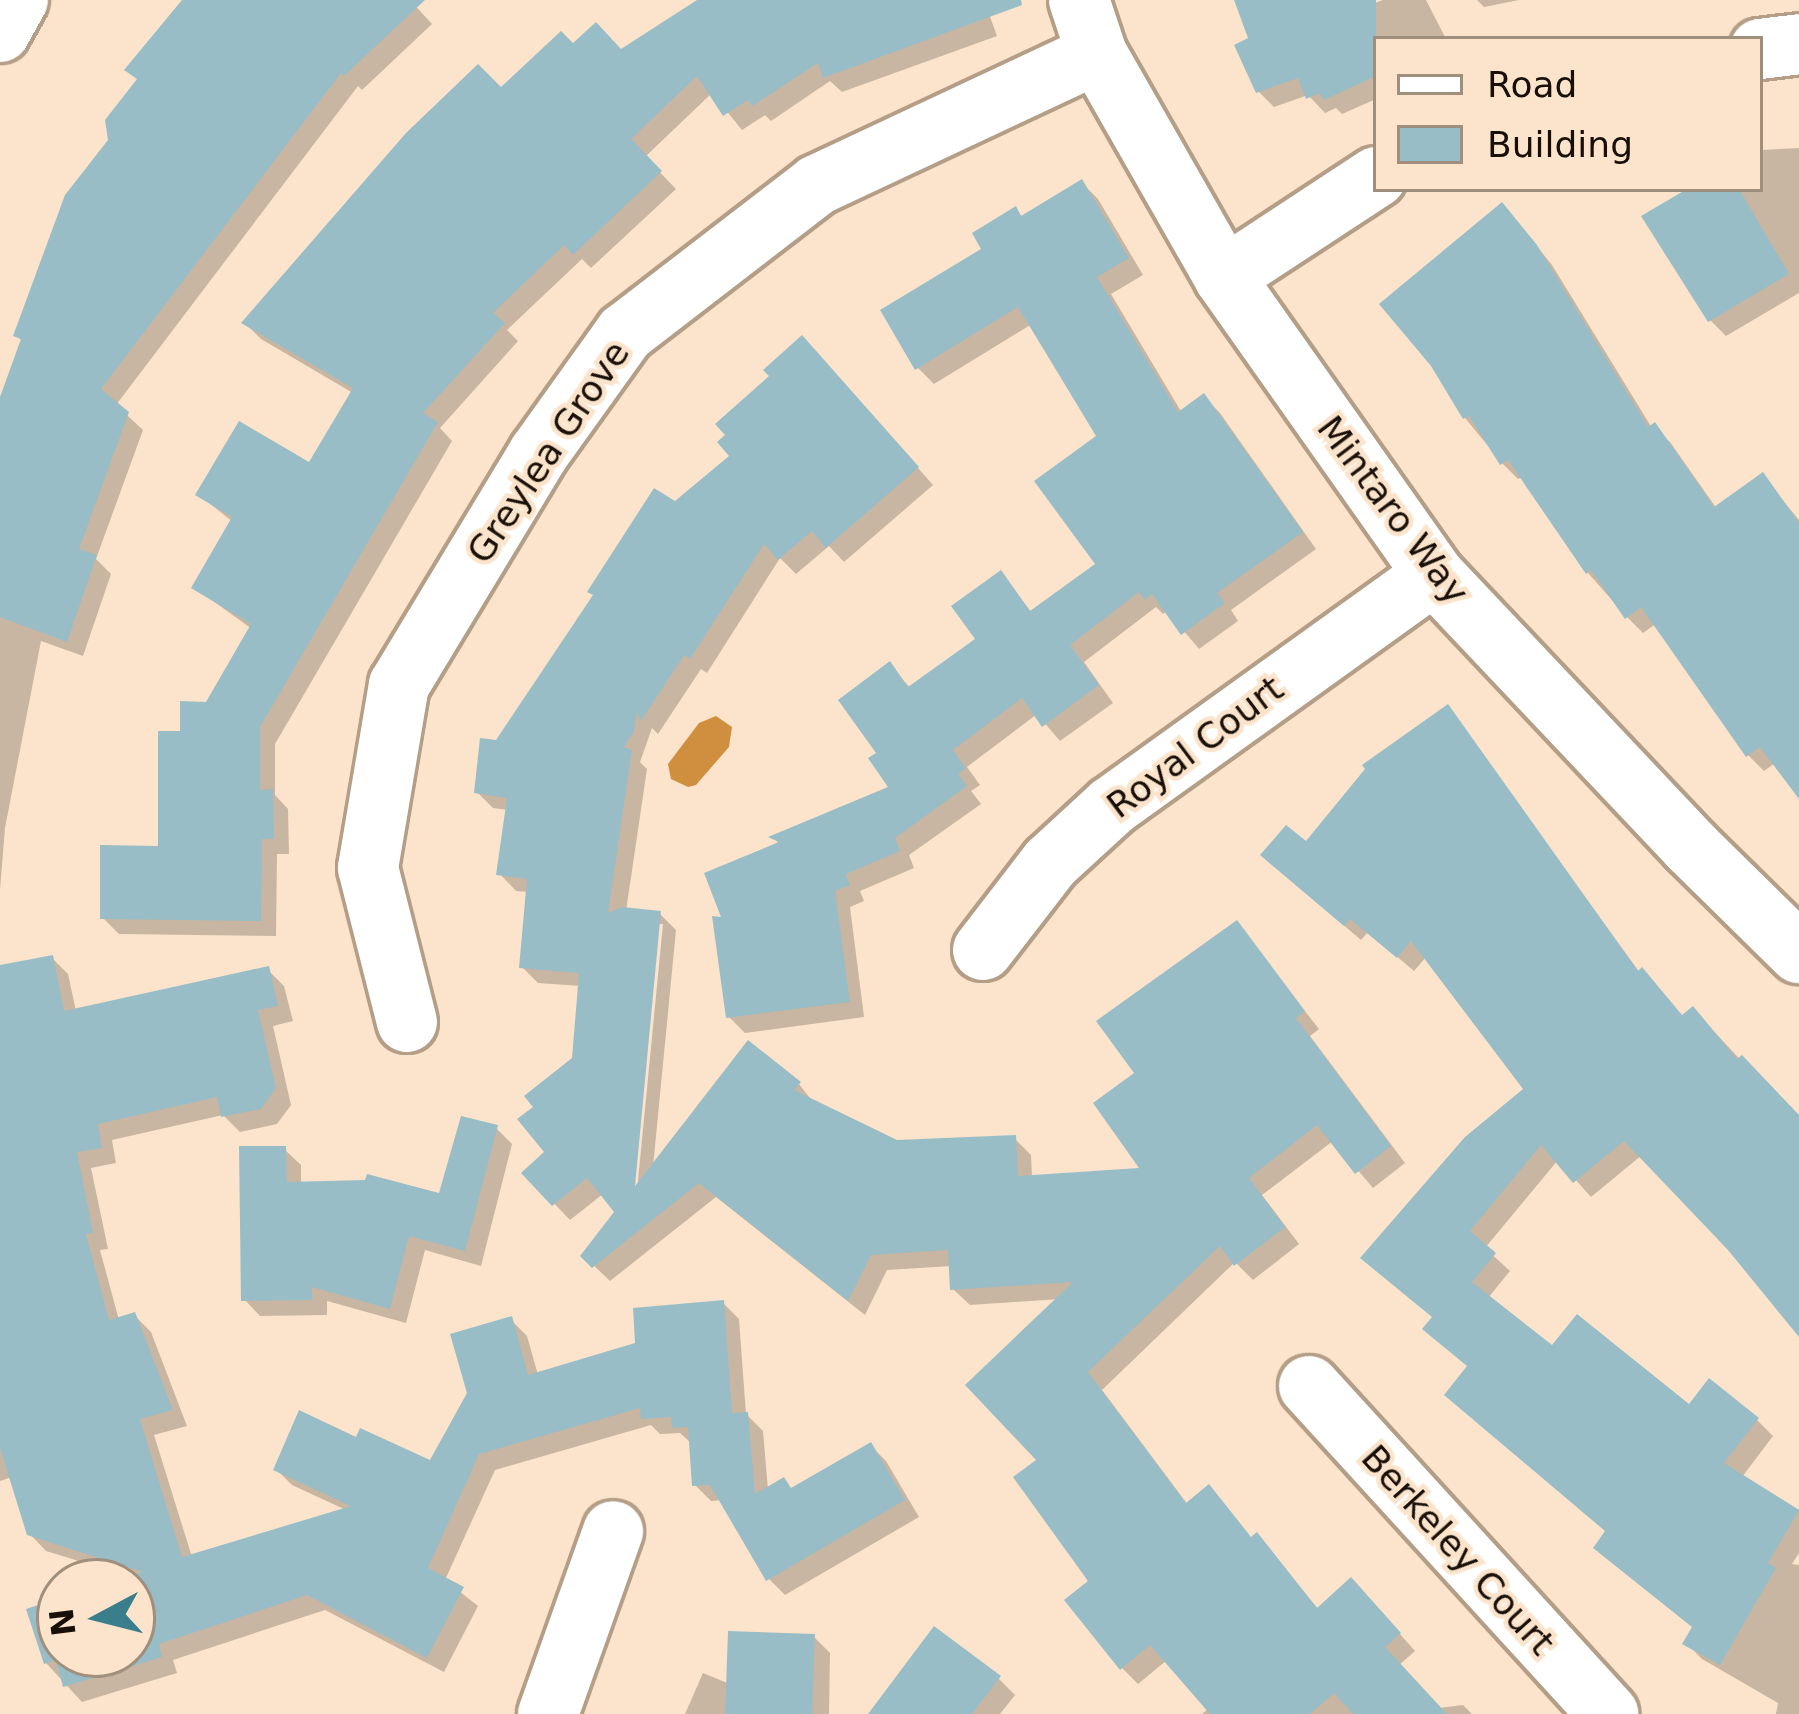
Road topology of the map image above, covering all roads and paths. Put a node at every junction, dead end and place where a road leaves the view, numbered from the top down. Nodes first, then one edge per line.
1 (18, 0) edge
2 (1088, 27) edge
3 (0, 32) edge
4 (1799, 44) edge
5 (1763, 49) edge
6 (1373, 179) edge
7 (1224, 277) junction
8 (1434, 575) junction
9 (983, 950) dead end
10 (1799, 952) edge
11 (407, 1022) dead end
12 (1309, 1386) dead end
13 (613, 1531) dead end
14 (548, 1714) edge
15 (1608, 1714) edge

1 - 3 street
2 - 7 street, Mintaro Way
2 - 11 street, Greylea Grove
4 - 5 street
6 - 7 street
7 - 8 street, Mintaro Way
8 - 9 street, Royal Court
8 - 10 street, Mintaro Way
12 - 15 street, Berkeley Court
13 - 14 street

